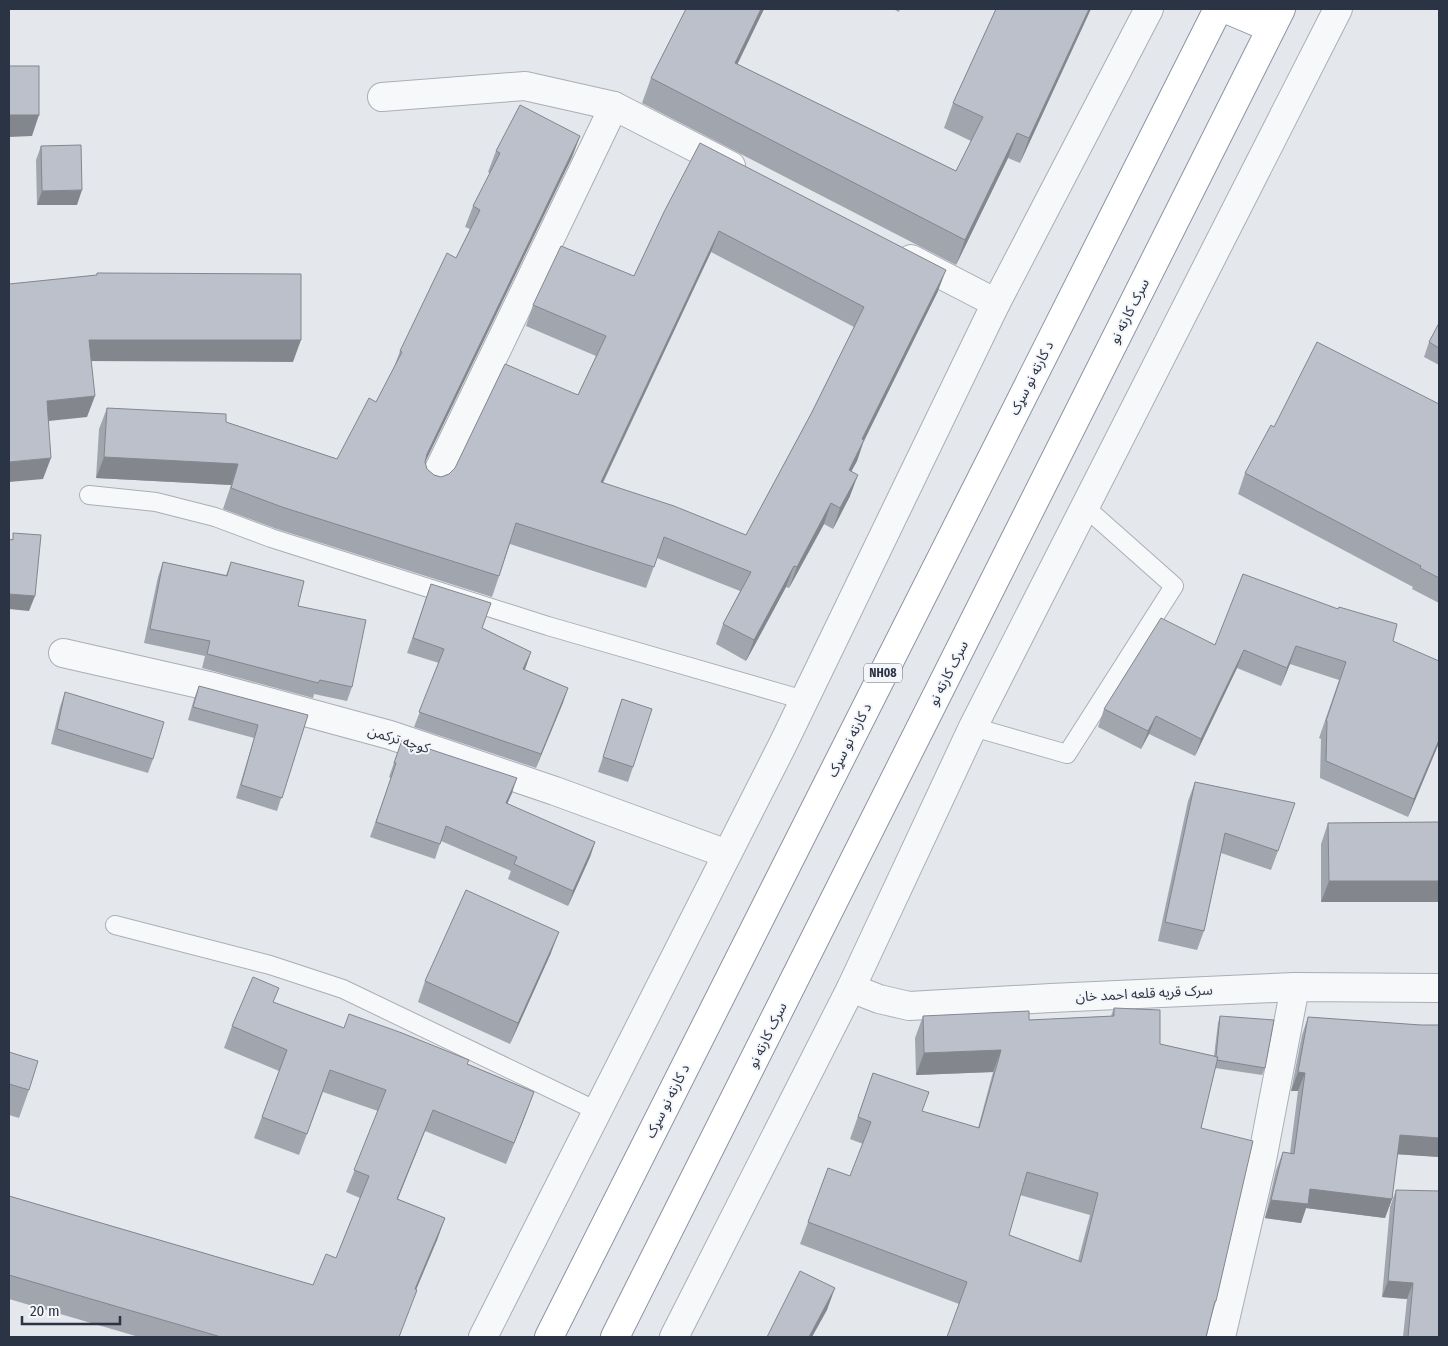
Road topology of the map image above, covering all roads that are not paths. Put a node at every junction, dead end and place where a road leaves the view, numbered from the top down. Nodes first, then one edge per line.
1 (1149, 9) edge
2 (1218, 9) edge
3 (1226, 9) edge
4 (1338, 9) edge
5 (1276, 18) edge
6 (382, 96) dead end
7 (614, 106) junction
8 (753, 177) edge
9 (892, 249) edge
10 (996, 303) junction
11 (433, 482) edge
12 (89, 495) dead end
13 (1085, 507) junction
14 (63, 653) dead end
15 (804, 700) junction
16 (973, 727) junction
17 (727, 854) junction
18 (115, 925) dead end
19 (1295, 987) junction
20 (851, 988) junction
21 (1439, 988) edge
22 (597, 1111) junction
23 (483, 1337) edge
24 (549, 1337) edge
25 (615, 1337) edge
26 (674, 1337) edge
27 (1221, 1337) edge

1 - 10 street
2 - 24 highway, د کارته نو سړک / NH08
3 - 5 highway
4 - 13 street
5 - 25 highway, سرک کارته نو
6 - 7 street
7 - 8 street
7 - 11 street
9 - 10 street
10 - 15 street
12 - 15 lane
13 - 16 street
13 - 16 lane
14 - 17 street, کوچه ترکمن
15 - 17 street
16 - 20 street
17 - 22 street
18 - 22 lane
19 - 20 street, سرک قریه قلعه احمد خان
19 - 21 street, سرک قریه قلعه احمد خان
19 - 27 street
20 - 26 street
22 - 23 street

